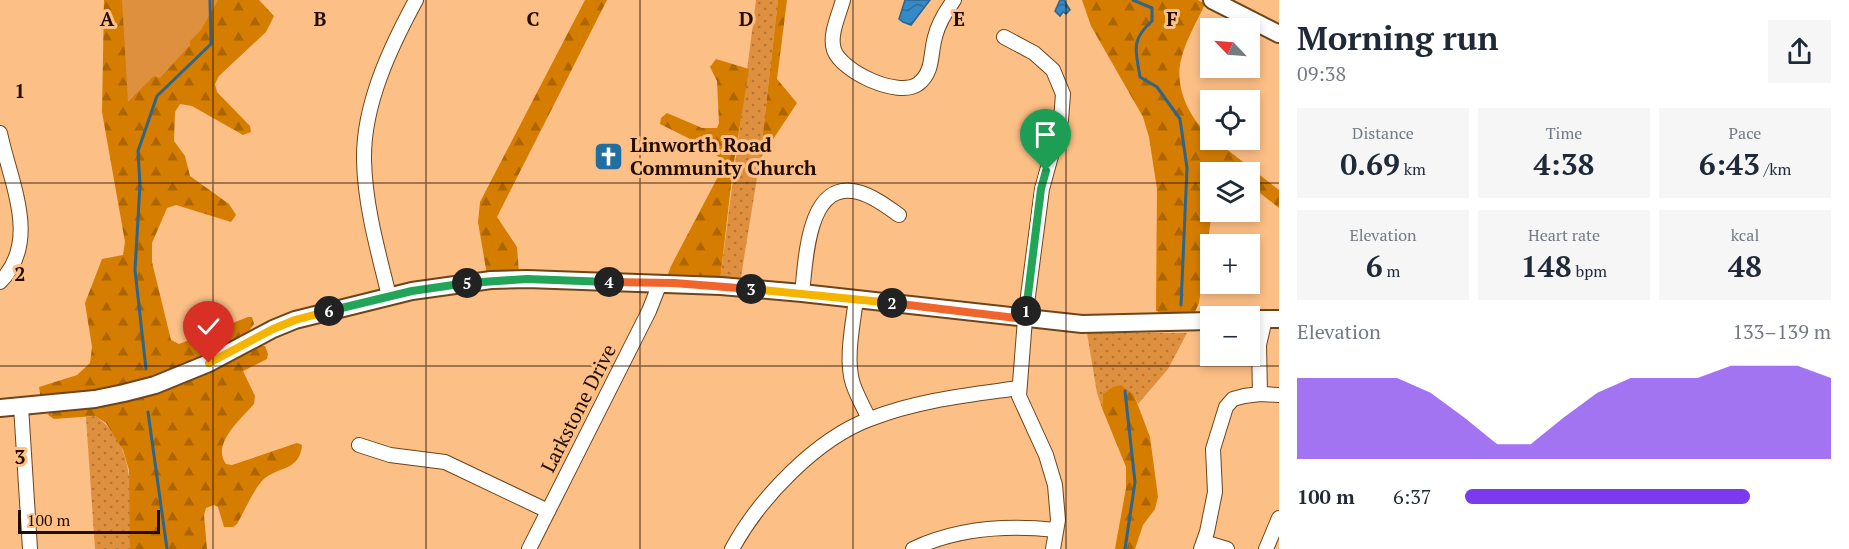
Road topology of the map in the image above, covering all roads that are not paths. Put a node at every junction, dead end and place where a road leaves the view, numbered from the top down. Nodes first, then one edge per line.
1 (416, 0) edge
2 (843, 0) edge
3 (954, 0) edge
4 (1212, 0) edge
5 (1279, 34) edge
6 (1004, 37) dead end
7 (1, 139) edge
8 (898, 215) dead end
9 (0, 282) edge
10 (660, 283) junction
11 (802, 293) junction
12 (389, 296) junction
13 (856, 299) junction
14 (1025, 319) junction
15 (1264, 319) edge
16 (1200, 321) edge
17 (1260, 340) edge
18 (1259, 366) edge
19 (1019, 388) junction
20 (1260, 394) junction
21 (1279, 395) edge
22 (21, 406) junction
23 (0, 408) edge
24 (869, 419) junction
25 (359, 445) dead end
26 (548, 511) junction
27 (1279, 518) edge
28 (1056, 530) junction
29 (1203, 546) edge
30 (30, 549) edge
31 (529, 549) edge
32 (732, 549) edge
33 (913, 549) edge
34 (1053, 549) edge
35 (1227, 549) edge
36 (1266, 549) edge

1 - 12 street
2 - 3 street
4 - 5 main road
6 - 14 street
7 - 9 street
8 - 11 street
10 - 11 main road
10 - 12 main road
10 - 26 street, Larkstone Drive
11 - 13 main road
12 - 22 main road
13 - 14 main road
13 - 24 street
14 - 16 main road
14 - 19 street
15 - 17 street
18 - 20 street
19 - 24 street
19 - 28 street
20 - 21 street
20 - 29 street
22 - 23 main road
22 - 30 street
24 - 32 street
25 - 26 street
26 - 31 street, Larkstone Drive
27 - 36 street
28 - 33 street
28 - 34 street
29 - 35 street

